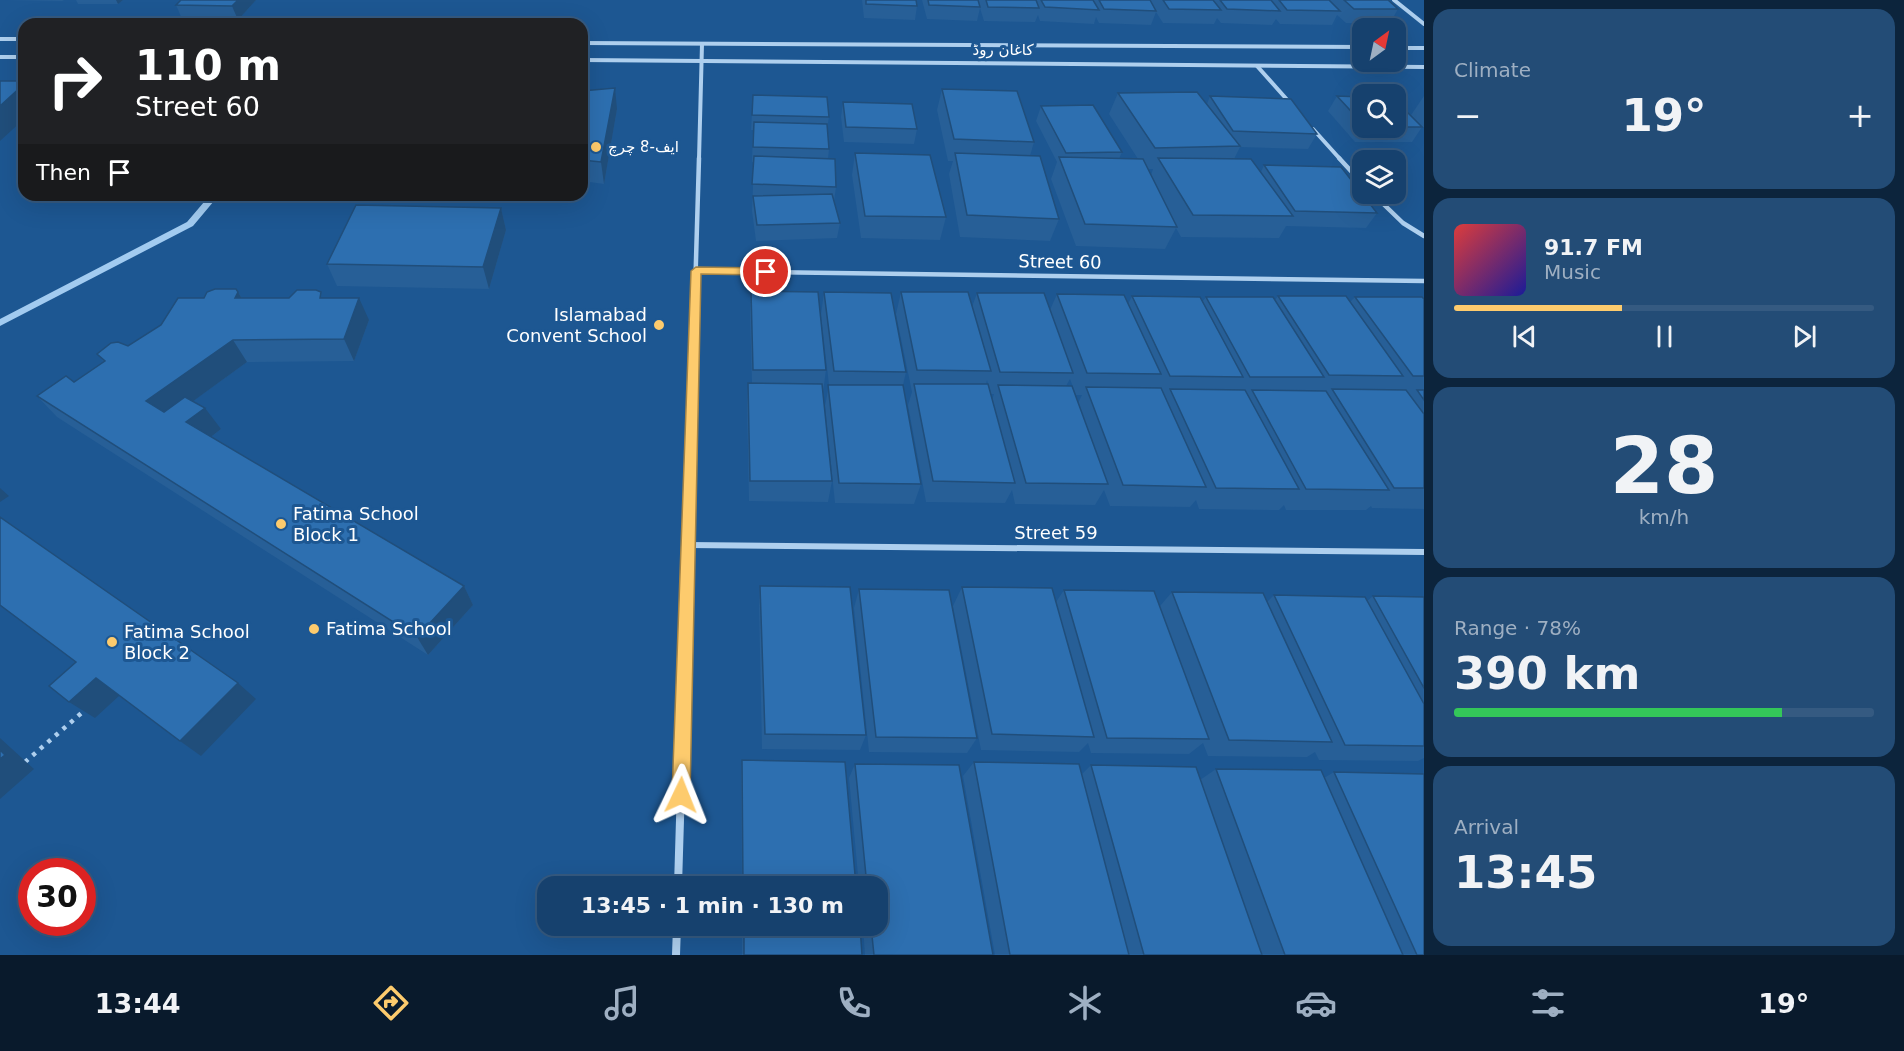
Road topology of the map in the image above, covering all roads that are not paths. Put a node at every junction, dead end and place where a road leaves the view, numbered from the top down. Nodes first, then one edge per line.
1 (1394, 0) edge
2 (1424, 24) edge
3 (0, 39) edge
4 (18, 39) edge
5 (588, 44) edge
6 (702, 45) junction
7 (1352, 47) edge
8 (1406, 48) edge
9 (1424, 48) edge
10 (0, 57) edge
11 (18, 57) edge
12 (588, 60) edge
13 (703, 61) junction
14 (1257, 66) junction
15 (1424, 67) edge
16 (1294, 107) edge
17 (1308, 124) edge
18 (1352, 172) edge
19 (1383, 204) edge
20 (1424, 236) edge
21 (696, 271) junction
22 (1424, 281) edge
23 (688, 545) junction
24 (1424, 552) edge
25 (678, 876) edge
26 (677, 936) edge
27 (676, 955) edge

1 - 2 street
3 - 4 street
5 - 6 street, کاغان روڈ
6 - 7 street, کاغان روڈ
6 - 13 street
8 - 9 street
10 - 11 street
12 - 13 street, کاغان روڈ
13 - 14 street, کاغان روڈ
13 - 21 street
14 - 15 street, کاغان روڈ
14 - 16 street
17 - 18 street
19 - 20 street
21 - 22 street, Street 60
21 - 23 street
23 - 24 street, Street 59
23 - 25 street
26 - 27 street

